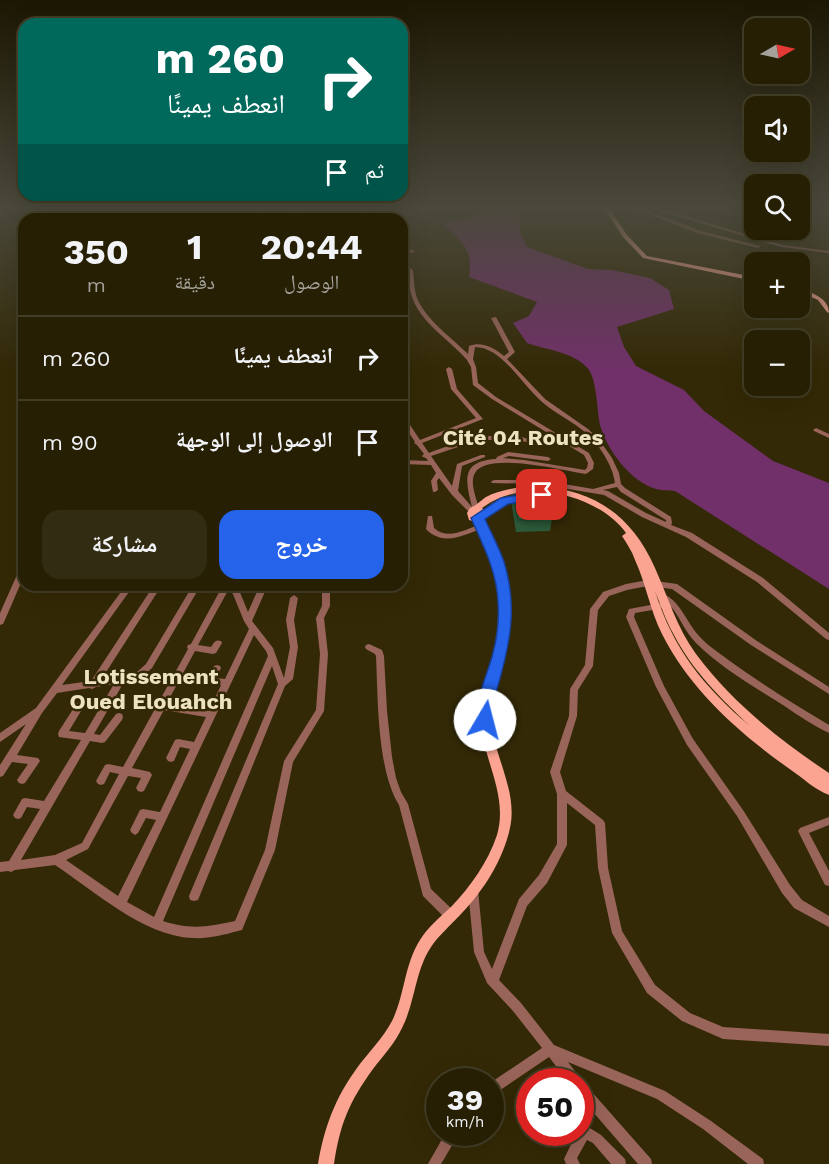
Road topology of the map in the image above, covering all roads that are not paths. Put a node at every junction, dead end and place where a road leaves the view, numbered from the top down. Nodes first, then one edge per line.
1 (671, 262) edge
2 (408, 267) edge
3 (744, 277) edge
4 (810, 294) edge
5 (829, 311) edge
6 (494, 318) dead end
7 (505, 358) junction
8 (470, 360) junction
9 (449, 369) dead end
10 (408, 427) edge
11 (816, 430) dead end
12 (829, 436) edge
13 (526, 440) dead end
14 (417, 443) junction
15 (425, 456) junction
16 (483, 456) dead end
17 (548, 459) dead end
18 (494, 460) junction
19 (408, 462) edge
20 (431, 463) junction
21 (439, 474) junction
22 (456, 478) junction
23 (445, 482) junction
24 (494, 482) dead end
25 (618, 484) junction
26 (541, 486) junction
27 (435, 490) dead end
28 (591, 491) junction
29 (454, 493) junction
30 (478, 515) junction
31 (430, 518) dead end
32 (666, 525) junction
33 (18, 582) edge
34 (653, 583) junction
35 (126, 591) edge
36 (154, 591) edge
37 (193, 591) edge
38 (223, 591) edge
39 (236, 591) edge
40 (262, 591) edge
41 (326, 591) edge
42 (657, 595) junction
43 (294, 598) dead end
44 (655, 606) junction
45 (666, 607) junction
46 (0, 622) edge
47 (250, 625) junction
48 (829, 637) edge
49 (218, 643) dead end
50 (369, 646) dead end
51 (191, 647) junction
52 (272, 656) junction
53 (217, 668) dead end
54 (121, 680) junction
55 (227, 683) junction
56 (282, 684) junction
57 (92, 686) junction
58 (55, 690) junction
59 (829, 691) edge
60 (80, 706) dead end
61 (162, 706) junction
62 (39, 711) junction
63 (212, 715) junction
64 (119, 717) dead end
65 (829, 729) edge
66 (85, 737) junction
67 (0, 738) edge
68 (197, 747) junction
69 (9, 758) junction
70 (171, 758) dead end
71 (124, 771) junction
72 (0, 773) edge
73 (829, 778) edge
74 (22, 780) dead end
75 (101, 781) dead end
76 (141, 788) dead end
77 (829, 790) edge
78 (562, 794) junction
79 (46, 806) junction
80 (18, 815) dead end
81 (162, 818) junction
82 (829, 821) edge
83 (135, 830) dead end
84 (56, 861) junction
85 (0, 867) edge
86 (11, 867) junction
87 (829, 881) edge
88 (473, 890) junction
89 (194, 896) dead end
90 (120, 903) junction
91 (451, 916) junction
92 (829, 922) edge
93 (156, 924) junction
94 (493, 981) junction
95 (829, 1040) edge
96 (550, 1049) junction
97 (565, 1068) edge
98 (504, 1080) edge
99 (594, 1103) edge
100 (445, 1146) edge
101 (326, 1164) edge
102 (434, 1164) edge
103 (574, 1164) edge
104 (620, 1164) edge
105 (646, 1164) edge
106 (758, 1164) edge

1 - 3 main road
2 - 8 street
4 - 5 main road
6 - 7 street
7 - 8 street
7 - 25 street
8 - 18 street
9 - 14 street
10 - 14 street
11 - 12 street
13 - 15 street
14 - 15 street
15 - 20 street
16 - 22 street
17 - 18 street
18 - 30 street
19 - 20 street
20 - 21 street
21 - 23 street
21 - 27 street
22 - 23 street
22 - 29 street
23 - 29 street
24 - 26 street
25 - 28 street
25 - 32 street
26 - 28 street
26 - 30 main road
26 - 34 main road
28 - 32 street
29 - 30 street
30 - 31 street
30 - 34 main road
30 - 88 main road
32 - 48 street
33 - 46 street
34 - 42 main road
34 - 59 street
34 - 78 street
35 - 58 street
36 - 57 street
37 - 54 street
38 - 51 street
39 - 47 street
40 - 47 street
41 - 93 street
42 - 44 main road
42 - 45 main road
42 - 65 street
43 - 56 street
44 - 45 street
44 - 77 main road
44 - 92 street
45 - 73 main road
47 - 52 street
47 - 55 street
49 - 51 street
50 - 91 street
51 - 61 street
52 - 56 street
52 - 93 street
53 - 55 street
54 - 57 street
54 - 66 street
55 - 63 street
56 - 89 street
57 - 58 street
58 - 62 street
60 - 66 street
61 - 63 street
61 - 71 street
62 - 67 street
62 - 69 street
63 - 68 street
64 - 66 street
66 - 79 street
68 - 70 street
68 - 81 street
69 - 72 street
69 - 74 street
71 - 75 street
71 - 76 street
71 - 84 street
78 - 94 street
78 - 95 street
79 - 80 street
79 - 86 street
81 - 83 street
81 - 90 street
82 - 87 street
84 - 86 street
84 - 90 street
85 - 86 street
88 - 91 main road
88 - 94 street
90 - 93 street
91 - 101 main road
94 - 96 street
96 - 97 street
96 - 98 street
96 - 106 street
99 - 105 street
100 - 102 street
103 - 104 street

